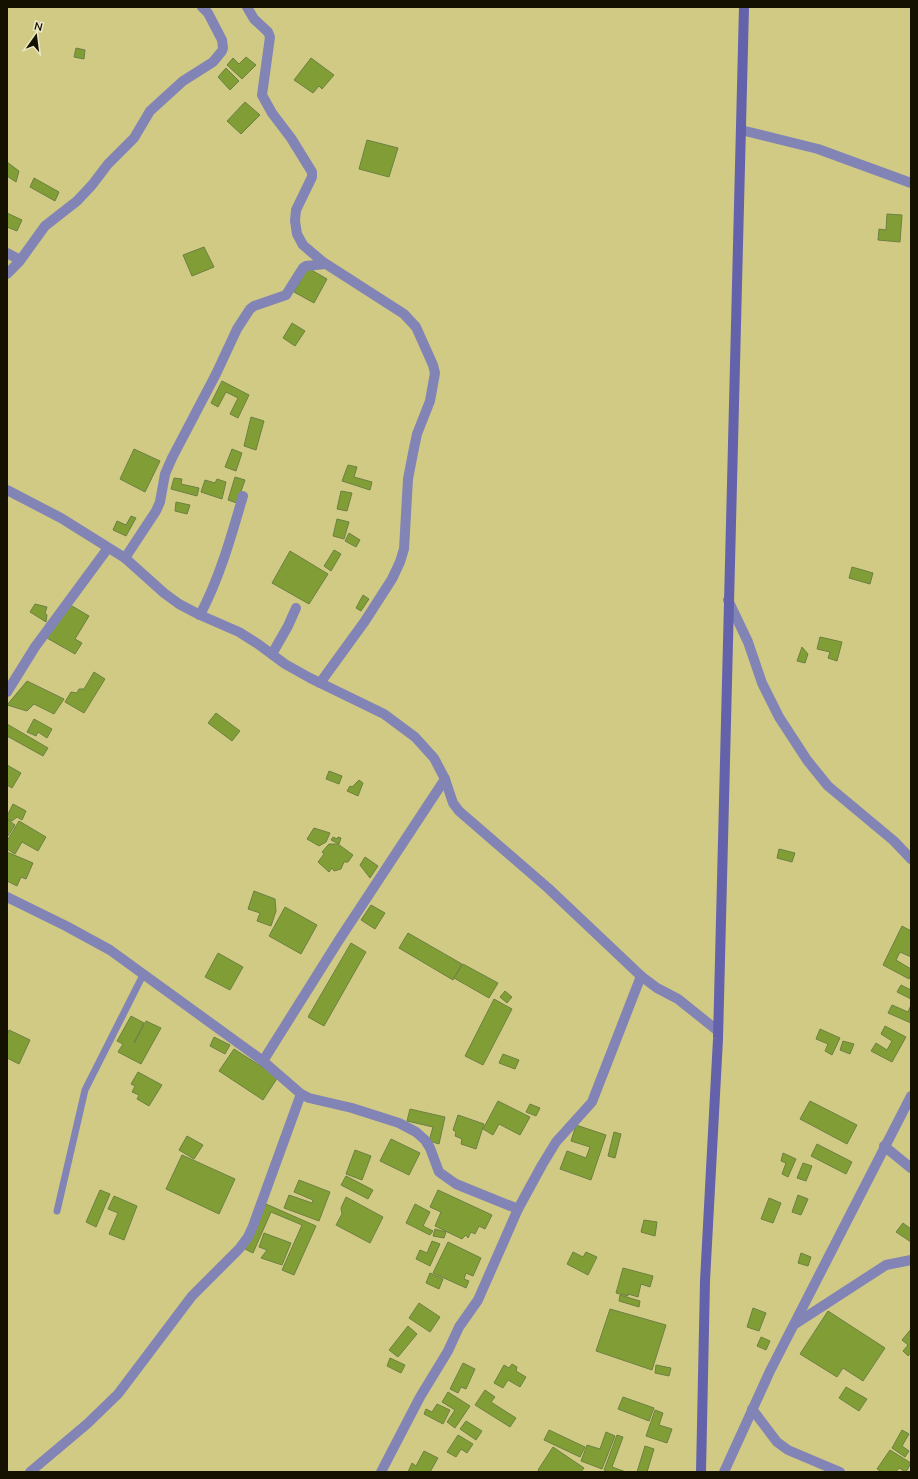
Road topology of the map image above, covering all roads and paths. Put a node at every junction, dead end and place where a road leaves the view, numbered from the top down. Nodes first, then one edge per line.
1 (202, 7) edge
2 (247, 7) edge
3 (744, 7) edge
4 (741, 130) junction
5 (911, 183) edge
6 (7, 253) edge
7 (20, 260) junction
8 (325, 264) junction
9 (7, 274) edge
10 (7, 490) edge
11 (243, 496) dead end
12 (108, 548) junction
13 (125, 558) junction
14 (728, 600) junction
15 (296, 608) dead end
16 (200, 616) junction
17 (272, 654) junction
18 (320, 683) junction
19 (7, 692) edge
20 (445, 779) junction
21 (911, 859) edge
22 (7, 897) edge
23 (143, 975) junction
24 (642, 976) junction
25 (718, 1031) junction
26 (263, 1061) junction
27 (301, 1094) junction
28 (911, 1096) edge
29 (884, 1146) junction
30 (911, 1168) edge
31 (518, 1209) junction
32 (57, 1211) dead end
33 (911, 1260) edge
34 (794, 1325) junction
35 (752, 1409) junction
36 (30, 1472) edge
37 (381, 1472) edge
38 (701, 1472) edge
39 (724, 1472) edge
40 (840, 1472) edge

1 - 7 street
2 - 8 street
3 - 4 street
4 - 5 street
4 - 14 street
6 - 7 street
7 - 9 street
8 - 13 street
8 - 18 street
10 - 12 street
11 - 16 street
12 - 13 street
12 - 19 street
13 - 16 street
14 - 21 street
14 - 25 street
15 - 17 street
16 - 17 street
17 - 18 street
18 - 20 street
20 - 24 street
20 - 26 street
22 - 23 street
23 - 26 street
23 - 32 lane
24 - 25 street
24 - 31 street
25 - 38 street
26 - 27 street
27 - 31 street
27 - 36 street
28 - 29 street
29 - 30 street
29 - 34 street
31 - 37 street
33 - 34 street
34 - 35 street
35 - 39 street
35 - 40 street

